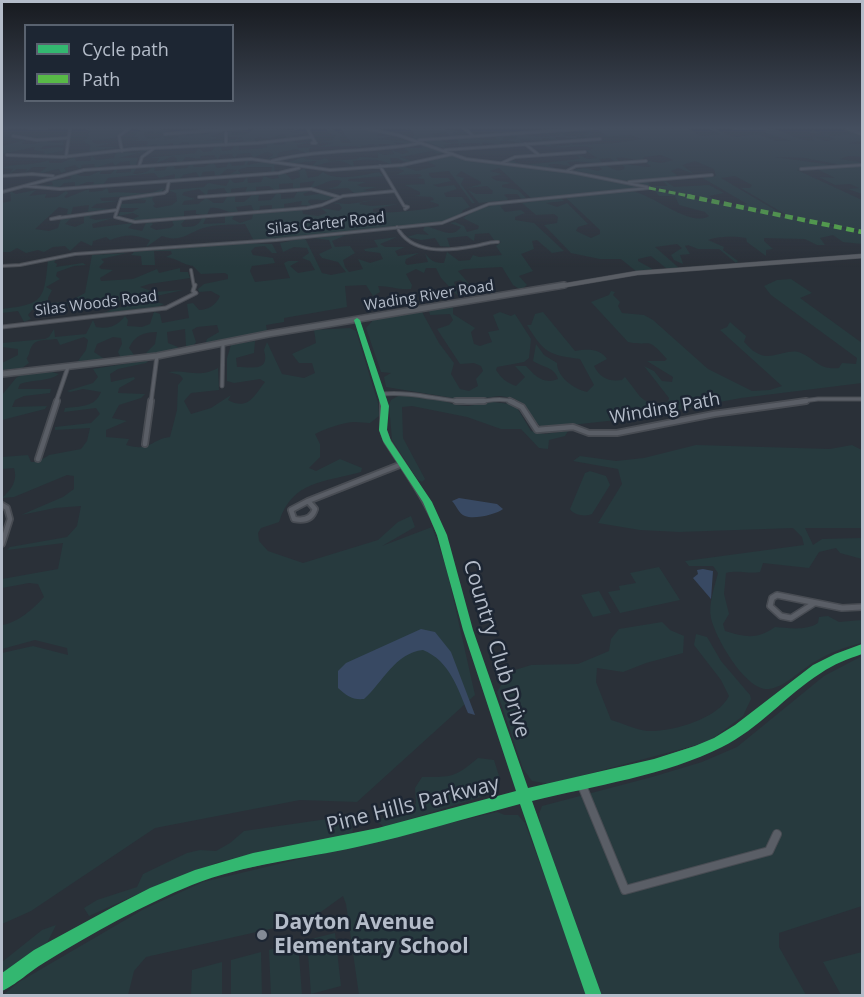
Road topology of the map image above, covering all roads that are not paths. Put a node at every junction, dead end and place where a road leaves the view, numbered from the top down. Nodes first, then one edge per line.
1 (28, 175) edge
2 (42, 175) edge
3 (62, 175) edge
4 (258, 175) edge
5 (385, 175) edge
6 (585, 175) edge
7 (2, 176) edge
8 (55, 176) junction
9 (712, 176) dead end
10 (169, 181) junction
11 (627, 183) junction
12 (24, 186) junction
13 (395, 191) junction
14 (2, 192) edge
15 (207, 197) dead end
16 (339, 197) junction
17 (404, 206) dead end
18 (117, 210) junction
19 (60, 218) dead end
20 (397, 227) junction
21 (489, 243) dead end
22 (862, 256) edge
23 (2, 266) edge
24 (185, 269) dead end
25 (357, 320) junction
26 (2, 327) edge
27 (223, 343) junction
28 (157, 356) junction
29 (68, 367) junction
30 (2, 374) edge
31 (222, 386) dead end
32 (381, 394) junction
33 (862, 399) edge
34 (145, 444) dead end
35 (38, 459) dead end
36 (402, 464) junction
37 (308, 500) junction
38 (2, 505) edge
39 (2, 544) edge
40 (813, 604) junction
41 (862, 607) edge
42 (862, 649) edge
43 (581, 783) junction
44 (524, 796) junction
45 (777, 834) dead end
46 (2, 983) edge
47 (594, 996) edge

1 - 7 street
2 - 8 street
3 - 8 street
4 - 10 street
5 - 13 street
6 - 11 street
8 - 12 street
9 - 11 street
10 - 12 street
10 - 18 street
11 - 20 street, Silas Carter Road
12 - 14 street
13 - 16 street
13 - 17 street
15 - 16 street
16 - 18 street
18 - 19 street
20 - 21 street
20 - 23 street, Silas Carter Road
22 - 25 main road, Wading River Road
24 - 26 street, Silas Woods Road
25 - 27 main road, Wading River Road
25 - 32 street, Country Club Drive
27 - 28 main road, Wading River Road
27 - 31 street
28 - 29 main road, Wading River Road
28 - 34 street
29 - 30 main road, Wading River Road
29 - 35 street
32 - 33 street, Winding Path
32 - 36 street, Country Club Drive
36 - 37 street
36 - 44 street, Country Club Drive
37 - 37 street
38 - 39 street
40 - 40 street
40 - 41 street
42 - 43 street, Pine Hills Parkway
43 - 44 street, Pine Hills Parkway
43 - 45 street
44 - 46 street, Pine Hills Parkway
44 - 47 street, Country Club Drive

